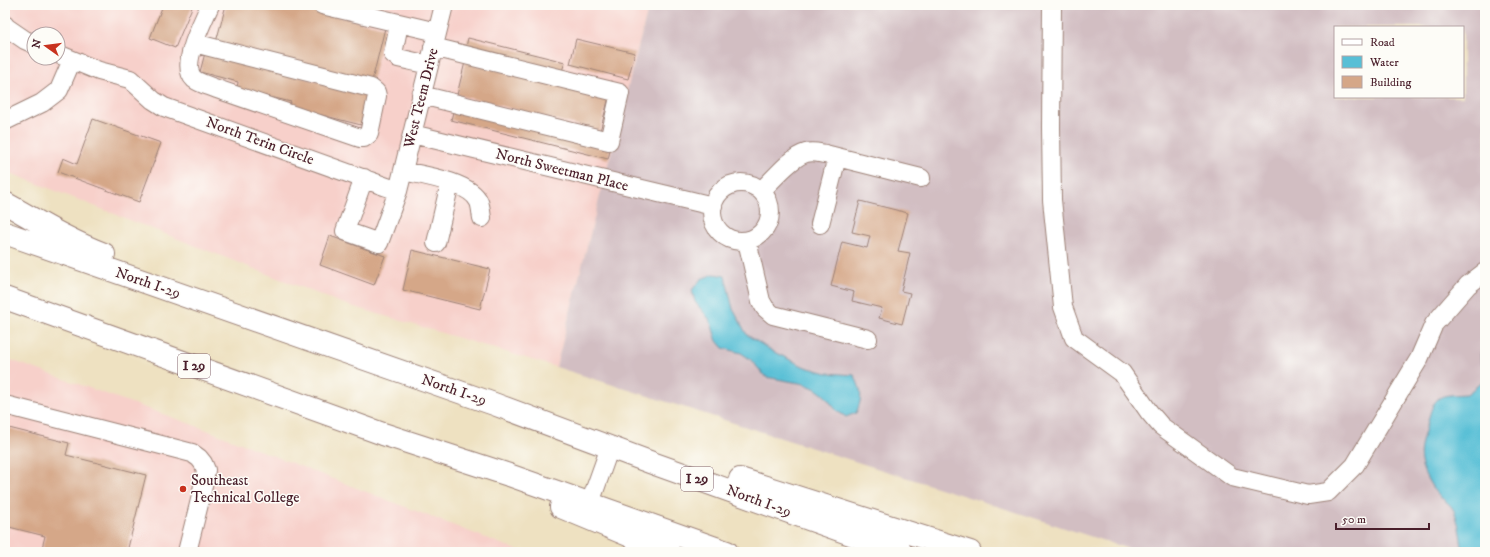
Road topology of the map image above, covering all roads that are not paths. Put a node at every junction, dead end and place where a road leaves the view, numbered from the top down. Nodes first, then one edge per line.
1 (210, 5) edge
2 (322, 5) edge
3 (444, 5) edge
4 (1052, 5) edge
5 (400, 24) junction
6 (5, 25) edge
7 (435, 39) junction
8 (26, 40) edge
9 (194, 43) junction
10 (66, 57) edge
11 (429, 65) junction
12 (63, 66) edge
13 (421, 95) junction
14 (5, 121) edge
15 (412, 134) junction
16 (837, 157) junction
17 (402, 171) junction
18 (364, 178) junction
19 (921, 178) dead end
20 (450, 183) junction
21 (398, 191) junction
22 (761, 191) junction
23 (5, 203) edge
24 (712, 206) junction
25 (482, 218) dead end
26 (820, 224) dead end
27 (5, 233) edge
28 (747, 241) junction
29 (436, 243) dead end
30 (1485, 272) edge
31 (5, 298) edge
32 (204, 303) junction
33 (868, 339) dead end
34 (494, 404) junction
35 (5, 405) edge
36 (382, 434) junction
37 (610, 447) junction
38 (590, 503) junction
39 (187, 552) edge
40 (670, 552) edge
41 (727, 552) edge
42 (901, 552) edge
43 (970, 552) edge

1 - 9 street
2 - 5 street
3 - 7 street, West Teem Drive
4 - 30 street
5 - 7 street
5 - 11 street
6 - 8 street
7 - 11 street, West Teem Drive
7 - 13 street
9 - 9 street
10 - 18 street, North Terin Circle
11 - 13 street, West Teem Drive
12 - 14 street
13 - 15 street, West Teem Drive
15 - 17 street, West Teem Drive
15 - 24 street, North Sweetman Place
16 - 19 street
16 - 22 street
16 - 26 street
17 - 20 street
17 - 21 street, West Teem Drive
18 - 21 street, North Terin Circle
18 - 21 street, West Teem Drive
20 - 25 street
20 - 29 street
22 - 24 street
22 - 28 street
23 - 32 highway
24 - 28 street
27 - 32 highway, North I-29 / I 29
28 - 33 street
31 - 36 highway, I 29
32 - 34 highway, North I-29 / I 29
34 - 37 highway, North I-29 / I 29
34 - 43 highway
35 - 39 street
36 - 38 highway, I 29
36 - 40 highway
37 - 38 street
37 - 42 highway, North I-29 / I 29
38 - 41 highway, I 29

